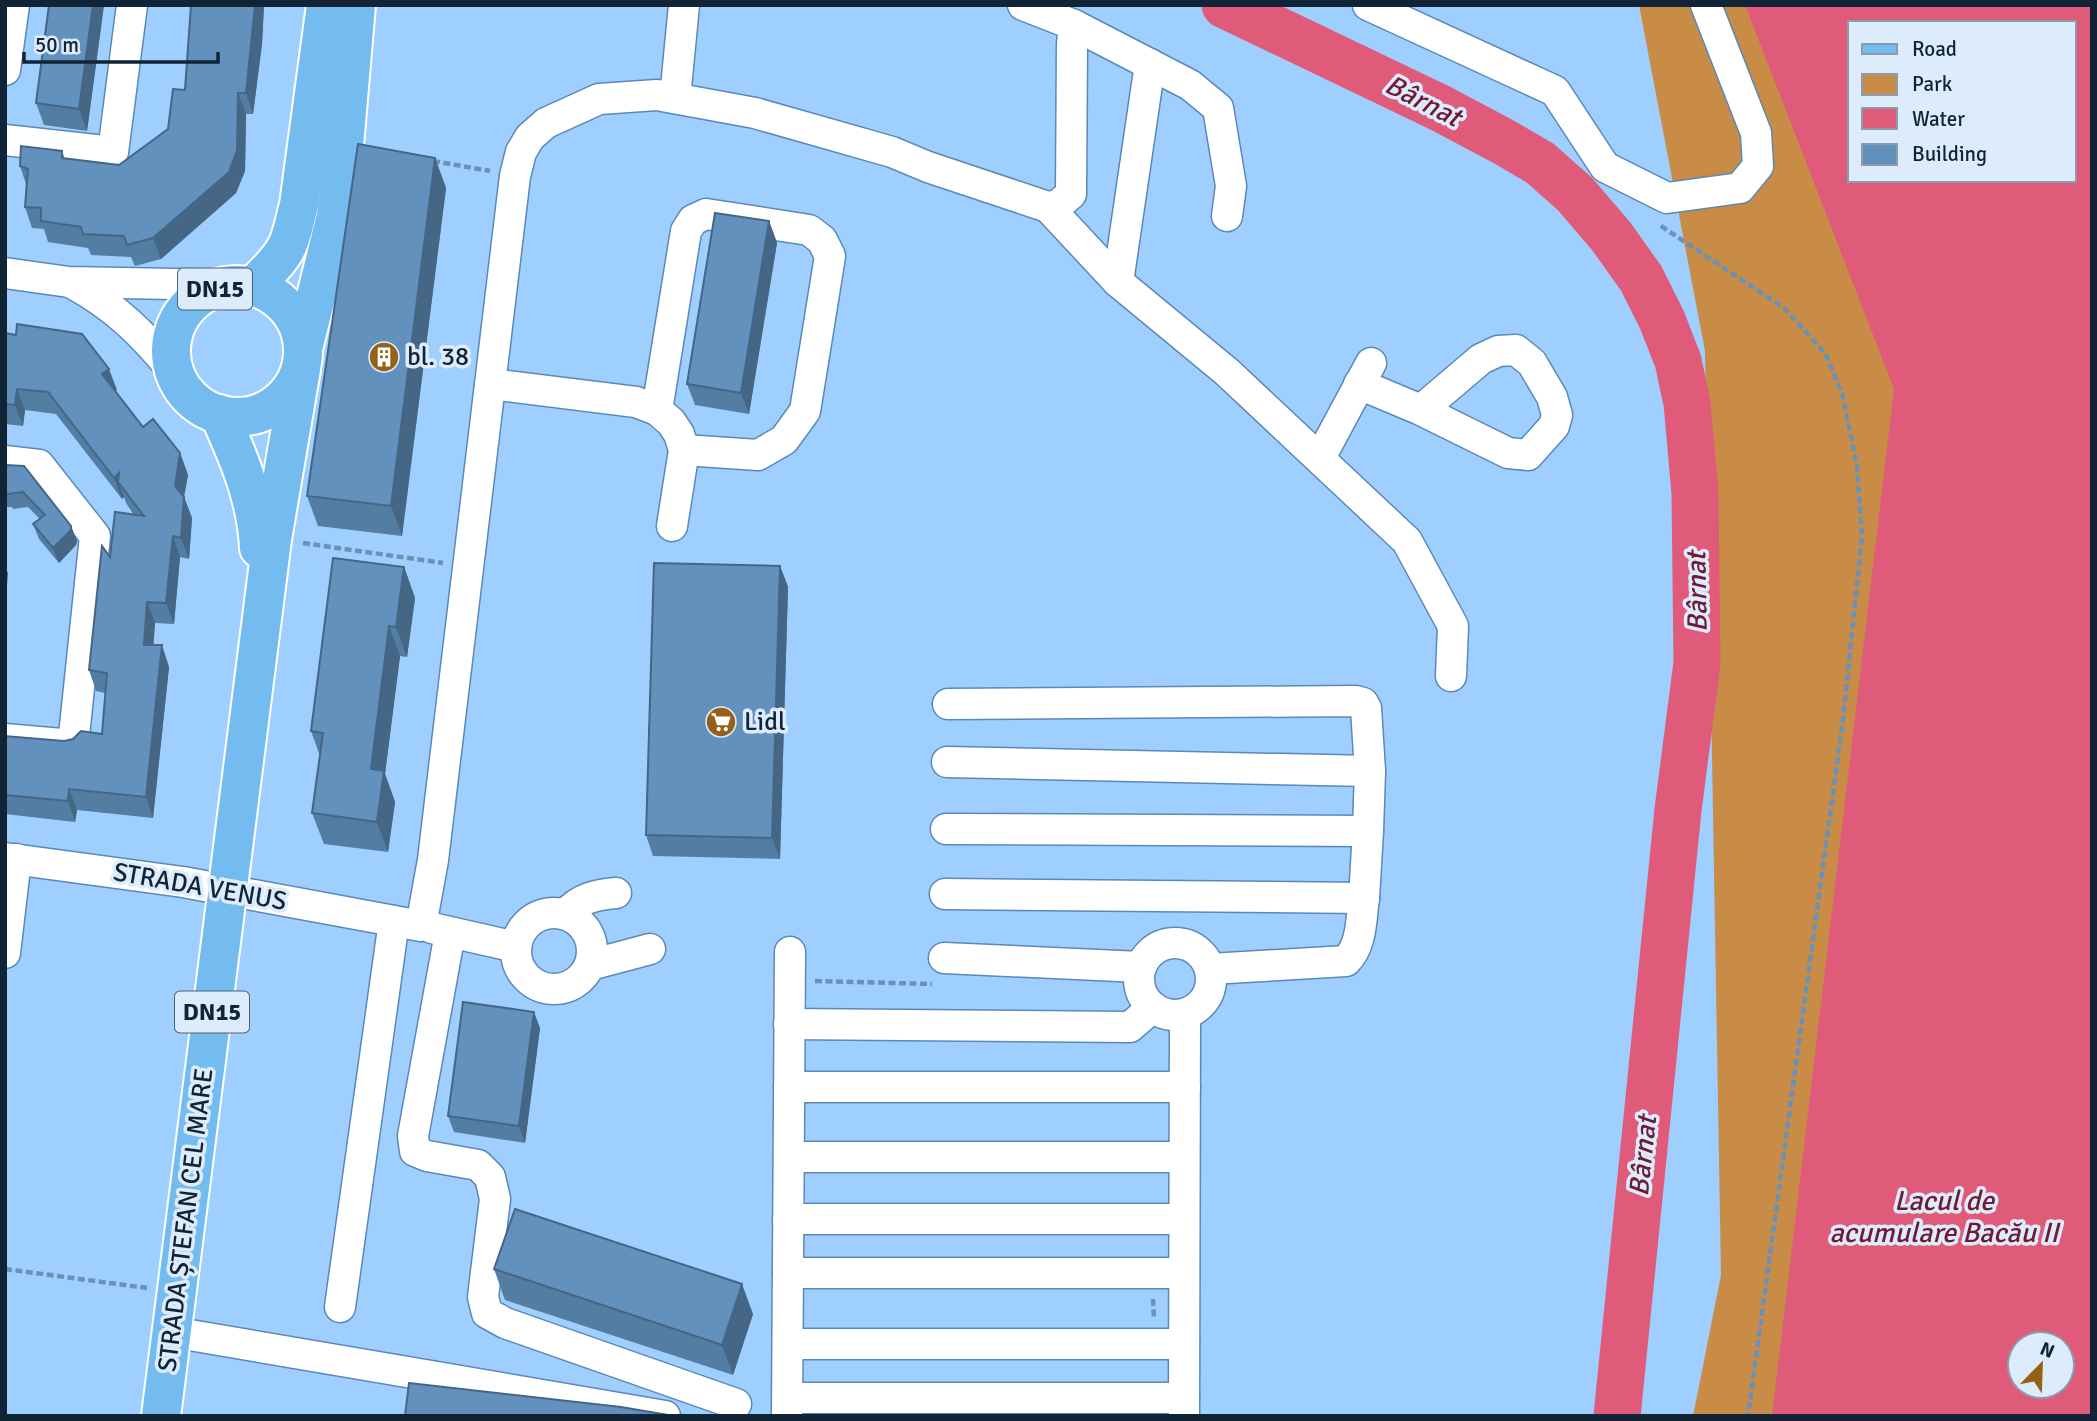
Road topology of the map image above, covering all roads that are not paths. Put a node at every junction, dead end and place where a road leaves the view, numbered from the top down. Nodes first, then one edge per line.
1 (14, 5) edge
2 (132, 5) edge
3 (326, 5) edge
4 (340, 5) edge
5 (356, 5) edge
6 (684, 5) edge
7 (1023, 5) edge
8 (1368, 5) edge
9 (1706, 5) edge
10 (1074, 25) junction
11 (351, 64) junction
12 (1150, 64) junction
13 (5, 70) edge
14 (675, 97) junction
15 (5, 139) edge
16 (1048, 207) junction
17 (1227, 216) dead end
18 (5, 273) edge
19 (69, 282) junction
20 (1118, 282) junction
21 (239, 286) junction
22 (302, 359) junction
23 (174, 372) junction
24 (490, 384) junction
25 (657, 410) junction
26 (1421, 410) dead end
27 (219, 414) junction
28 (684, 450) junction
29 (1320, 458) junction
30 (5, 461) edge
31 (672, 526) dead end
32 (263, 607) junction
33 (1451, 676) dead end
34 (948, 704) dead end
35 (5, 739) edge
36 (947, 762) dead end
37 (1370, 771) junction
38 (946, 830) dead end
39 (1368, 831) junction
40 (11, 858) edge
41 (228, 890) junction
42 (945, 894) dead end
43 (1364, 898) junction
44 (407, 924) junction
45 (450, 933) junction
46 (516, 947) junction
47 (790, 952) dead end
48 (5, 953) edge
49 (944, 958) dead end
50 (1141, 967) junction
51 (1209, 969) junction
52 (1153, 1007) junction
53 (1185, 1014) junction
54 (789, 1024) junction
55 (789, 1087) junction
56 (1185, 1087) junction
57 (789, 1157) junction
58 (1184, 1157) junction
59 (789, 1219) junction
60 (1184, 1219) junction
61 (788, 1273) junction
62 (1184, 1273) junction
63 (340, 1307) dead end
64 (172, 1332) junction
65 (788, 1344) junction
66 (1184, 1344) junction
67 (736, 1404) dead end
68 (787, 1407) edge
69 (1184, 1407) edge
70 (161, 1416) edge
71 (664, 1416) edge

1 - 13 street
2 - 15 street
3 - 21 main road, DN15
4 - 11 main road
5 - 11 main road, DN15
6 - 14 street
7 - 10 street
8 - 9 street
10 - 12 street
10 - 16 street
11 - 22 main road, DN15
12 - 17 street
12 - 20 street
14 - 16 street
14 - 24 street
16 - 20 street
18 - 19 street
19 - 21 street
19 - 23 street
20 - 29 street
21 - 22 main road, DN15
21 - 23 main road, DN15
22 - 27 main road, DN15
22 - 32 main road, DN15
23 - 27 main road
24 - 25 street
24 - 44 street
25 - 28 street
25 - 28 street
26 - 29 street
27 - 32 main road, DN15
28 - 31 street
29 - 33 street
30 - 35 street
32 - 41 main road, STRADA ȘTEFAN CEL MARE / DN15
34 - 37 street
36 - 37 street
37 - 39 street
38 - 39 street
39 - 43 street
40 - 41 street, STRADA VENUS
40 - 48 street
41 - 44 street, STRADA VENUS
41 - 64 main road, STRADA ȘTEFAN CEL MARE / DN15
42 - 43 street
43 - 51 street
44 - 45 street, STRADA VENUS
44 - 63 street
45 - 46 street, STRADA VENUS
45 - 67 street
46 - 46 street
47 - 54 street
49 - 50 street
50 - 51 street
50 - 52 street
51 - 53 street
52 - 53 street
52 - 54 street
53 - 56 street
54 - 55 street
55 - 56 street
55 - 57 street
56 - 58 street
57 - 58 street
57 - 59 street
58 - 60 street
59 - 60 street
59 - 61 street
60 - 62 street
61 - 62 street
61 - 65 street
62 - 66 street
64 - 70 main road, STRADA ȘTEFAN CEL MARE / DN15
64 - 71 street
65 - 66 street
65 - 68 street
66 - 69 street
68 - 69 street

